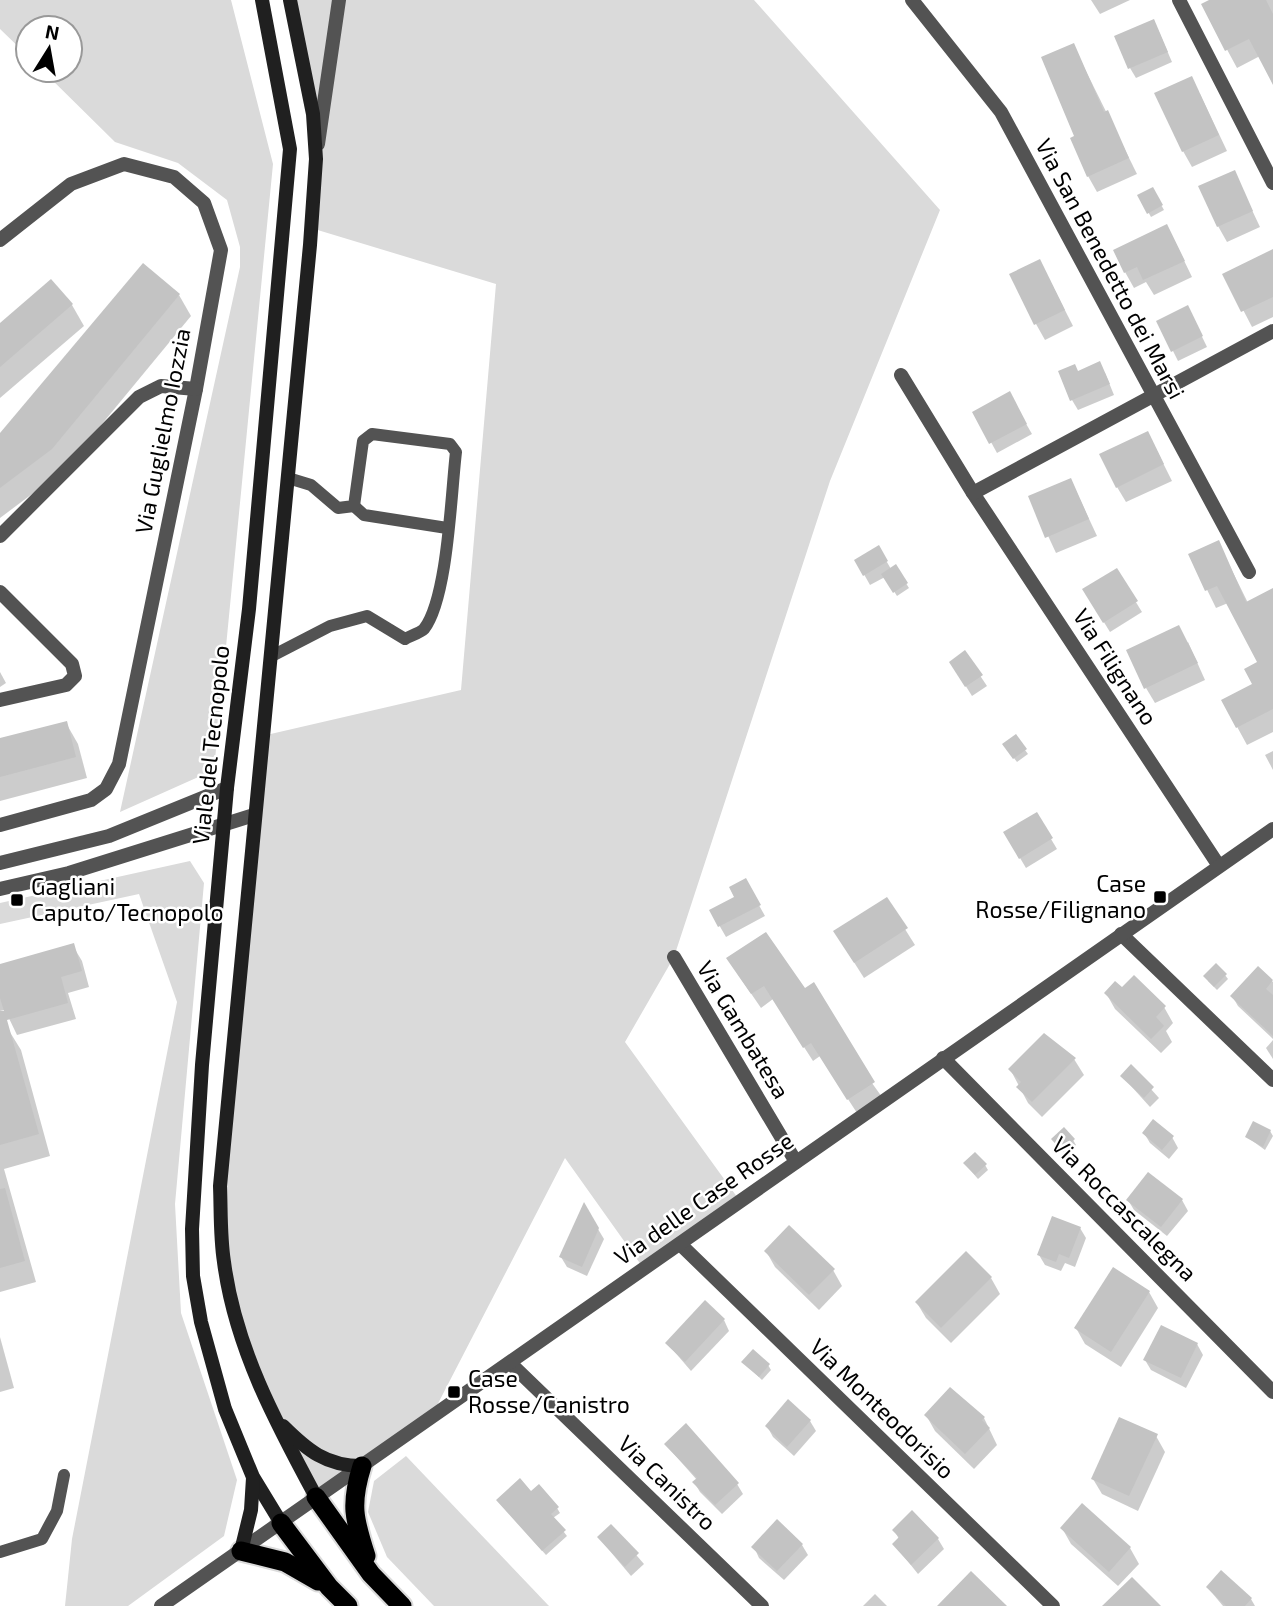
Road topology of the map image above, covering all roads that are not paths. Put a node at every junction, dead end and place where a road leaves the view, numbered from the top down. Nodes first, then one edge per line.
1 (290, 0) edge
2 (340, 0) edge
3 (912, 0) edge
4 (1179, 0) edge
5 (262, 5) edge
6 (316, 159) junction
7 (1273, 183) edge
8 (0, 240) edge
9 (1273, 331) edge
10 (901, 375) dead end
11 (196, 389) junction
12 (1152, 396) junction
13 (288, 478) junction
14 (973, 493) junction
15 (354, 506) junction
16 (447, 528) junction
17 (0, 536) edge
18 (1248, 572) dead end
19 (0, 592) edge
20 (270, 657) junction
21 (0, 700) edge
22 (228, 788) junction
23 (254, 815) junction
24 (224, 824) junction
25 (0, 825) edge
26 (1273, 830) edge
27 (0, 863) edge
28 (1219, 866) junction
29 (0, 889) edge
30 (1121, 934) junction
31 (674, 957) dead end
32 (943, 1058) junction
33 (1273, 1080) edge
34 (796, 1162) junction
35 (680, 1244) junction
36 (510, 1363) junction
37 (1273, 1392) edge
38 (272, 1415) junction
39 (362, 1466) junction
40 (64, 1475) dead end
41 (253, 1477) junction
42 (316, 1497) junction
43 (281, 1522) junction
44 (241, 1551) junction
45 (0, 1552) edge
46 (371, 1574) junction
47 (329, 1587) junction
48 (161, 1606) edge
49 (348, 1606) edge
50 (402, 1606) edge
51 (762, 1606) edge
52 (1052, 1606) edge

1 - 6 main road
2 - 6 street
3 - 12 street, Via San Benedetto dei Marsi
4 - 7 street
5 - 22 main road, Viale del Tecnopolo
6 - 13 main road
8 - 11 street, Via Guglielmo Iozzia
9 - 12 street
10 - 14 street, Via Filignano
11 - 17 street
11 - 25 street, Via Guglielmo Iozzia
12 - 14 street
12 - 18 street, Via San Benedetto dei Marsi
13 - 15 lane
13 - 20 main road
14 - 28 street, Via Filignano
15 - 16 lane
15 - 16 lane
16 - 20 lane
19 - 21 street
20 - 23 main road
22 - 24 main road, Viale del Tecnopolo
22 - 27 street
23 - 24 street
23 - 38 main road
24 - 29 street
24 - 41 main road, Viale del Tecnopolo
26 - 28 street, Via delle Case Rosse
28 - 30 street, Via delle Case Rosse
30 - 32 street, Via delle Case Rosse
30 - 33 street
31 - 34 street, Via Gambatesa
32 - 34 street, Via delle Case Rosse
32 - 37 street, Via Roccascalegna
34 - 35 street, Via delle Case Rosse
35 - 36 street, Via delle Case Rosse
35 - 52 street, Via Monteodorisio
36 - 39 street, Via delle Case Rosse
36 - 51 street, Via Canistro
38 - 39 main road
38 - 42 main road
39 - 42 street, Via delle Case Rosse
39 - 46 highway
40 - 45 lane
41 - 43 main road, Viale del Tecnopolo
41 - 44 main road
42 - 43 street, Via delle Case Rosse
42 - 46 highway
43 - 44 street, Via delle Case Rosse
43 - 47 highway
44 - 47 highway
44 - 48 street, Via delle Case Rosse
46 - 50 highway
47 - 49 highway

